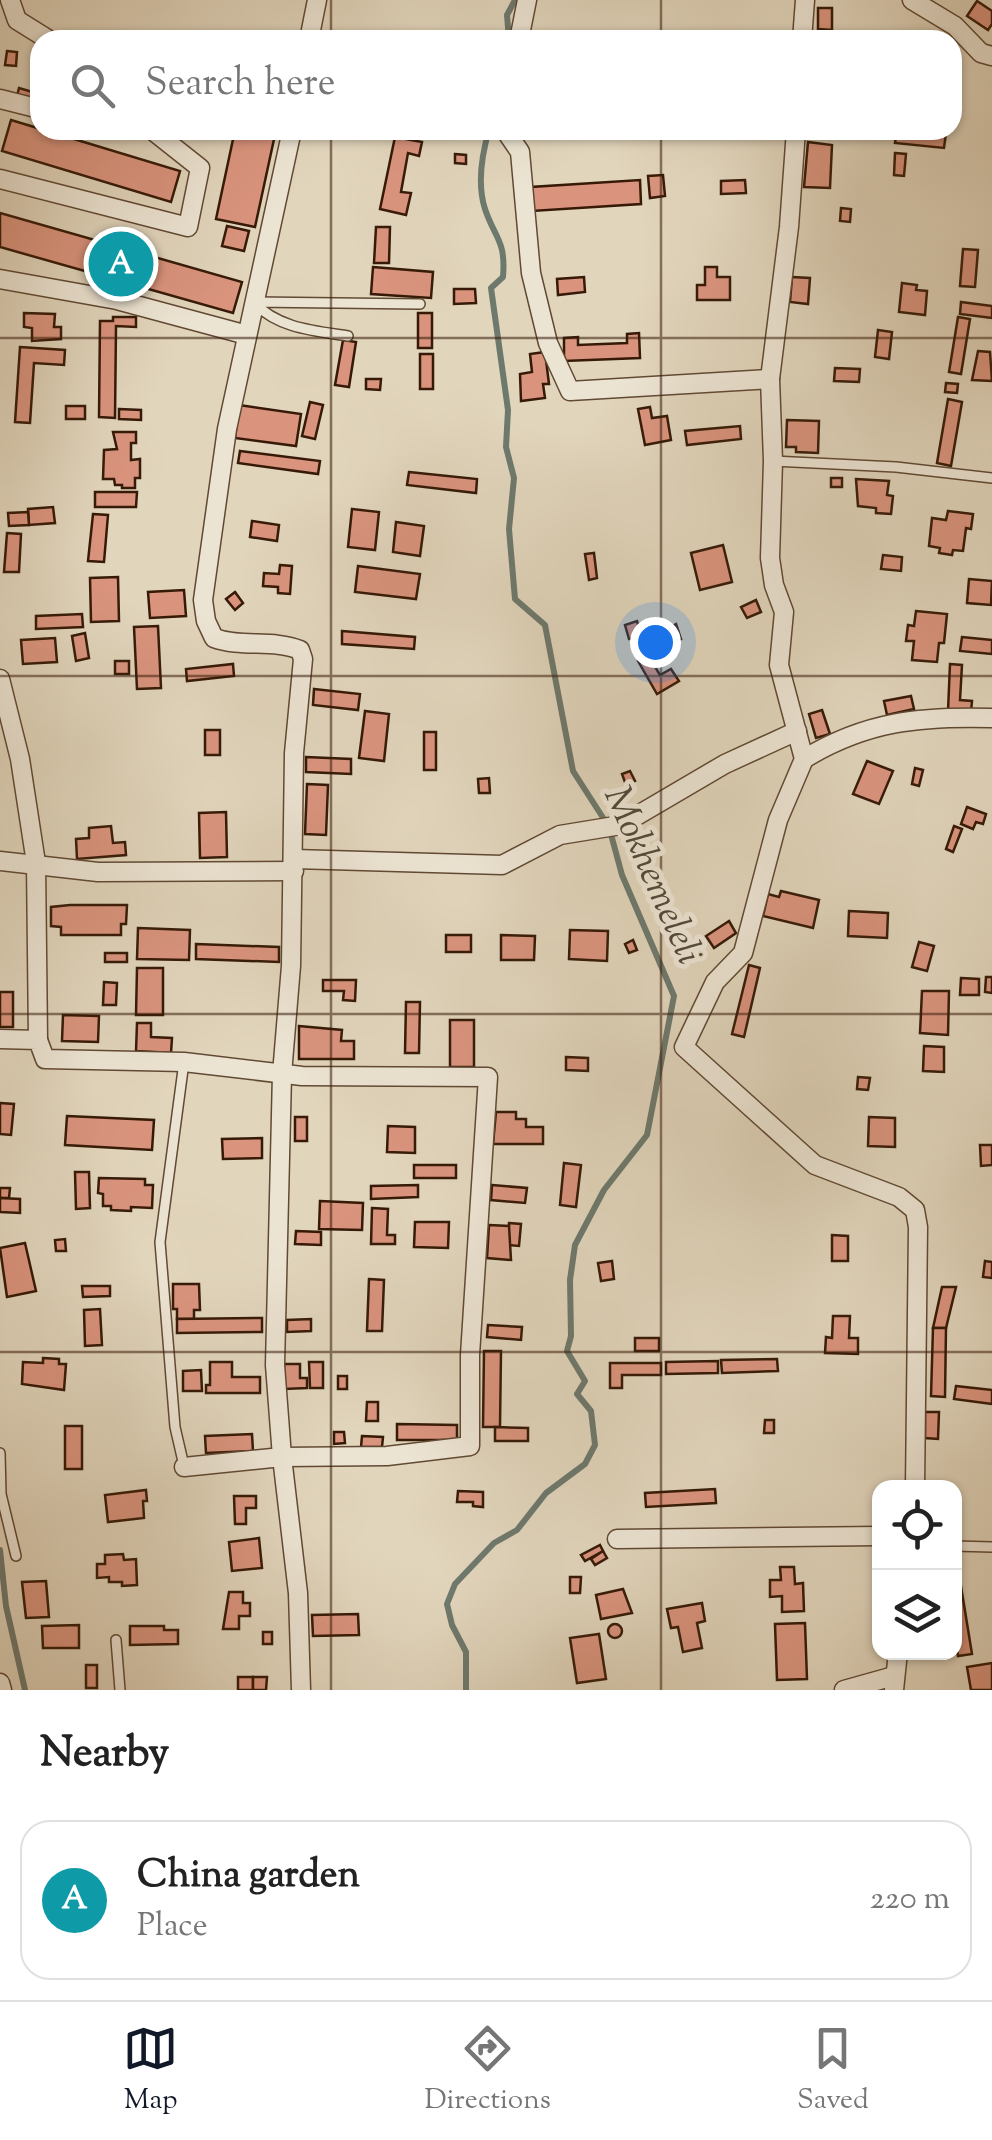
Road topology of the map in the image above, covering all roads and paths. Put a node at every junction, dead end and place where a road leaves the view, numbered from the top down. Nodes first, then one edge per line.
1 (10, 0) edge
2 (317, 0) edge
3 (527, 0) edge
4 (805, 0) edge
5 (912, 0) edge
6 (33, 30) edge
7 (311, 30) edge
8 (521, 30) edge
9 (803, 30) edge
10 (959, 30) edge
11 (962, 33) edge
12 (992, 56) edge
13 (0, 99) edge
14 (30, 106) edge
15 (165, 140) edge
16 (290, 140) edge
17 (512, 140) edge
18 (795, 140) edge
19 (0, 179) edge
20 (0, 279) edge
21 (254, 302) junction
22 (420, 304) dead end
23 (247, 335) junction
24 (348, 336) dead end
25 (770, 379) junction
26 (773, 462) junction
27 (992, 478) edge
28 (0, 679) edge
29 (992, 718) edge
30 (796, 731) junction
31 (804, 759) junction
32 (0, 861) edge
33 (36, 863) junction
34 (294, 865) junction
35 (0, 1039) edge
36 (38, 1040) junction
37 (184, 1062) junction
38 (282, 1074) junction
39 (0, 1453) edge
40 (282, 1457) junction
41 (184, 1466) joint
42 (916, 1480) edge
43 (872, 1536) edge
44 (617, 1539) dead end
45 (962, 1546) edge
46 (992, 1548) edge
47 (16, 1556) dead end
48 (116, 1640) dead end
49 (894, 1683) edge
50 (120, 1690) edge
51 (301, 1690) edge
52 (844, 1690) edge

1 - 6 street
2 - 7 street
3 - 8 street
4 - 9 street
5 - 10 street
11 - 12 street
13 - 14 street
15 - 19 street
16 - 21 street
17 - 25 street
18 - 25 street
20 - 23 street
21 - 22 lane
21 - 23 street
21 - 24 lane
23 - 34 street
25 - 26 street
26 - 27 lane
26 - 30 street
28 - 33 street
29 - 31 street
30 - 31 street
30 - 34 street
31 - 42 street
32 - 33 street
33 - 34 street
33 - 36 street
34 - 38 street
35 - 36 street
36 - 37 street
37 - 38 street
37 - 41 lane
38 - 40 street
38 - 40 street
39 - 47 lane
40 - 41 street
40 - 51 street
43 - 44 street
45 - 46 lane
48 - 50 lane
49 - 52 street

